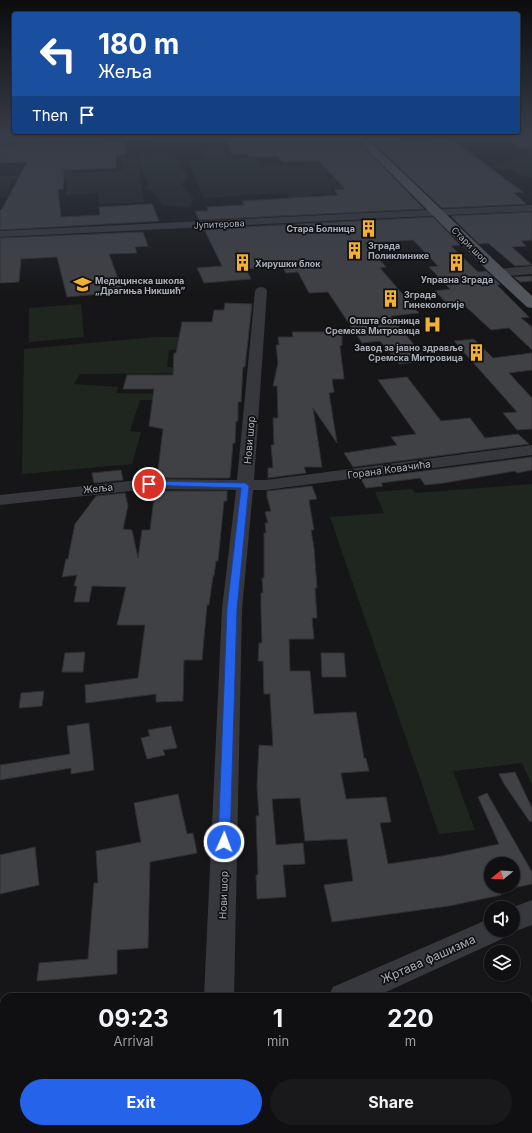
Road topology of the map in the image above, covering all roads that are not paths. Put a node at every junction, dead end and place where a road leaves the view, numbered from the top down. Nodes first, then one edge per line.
1 (413, 188) edge
2 (532, 208) edge
3 (439, 213) junction
4 (0, 234) edge
5 (532, 270) edge
6 (498, 273) junction
7 (261, 291) dead end
8 (532, 304) edge
9 (532, 450) edge
10 (245, 486) junction
11 (0, 500) edge
12 (532, 912) edge
13 (520, 917) edge
14 (484, 934) edge
15 (219, 993) edge
16 (352, 993) edge

1 - 3 main road, Стари шор
2 - 3 street, Јупитерова
3 - 4 street, Јупитерова
3 - 6 main road, Стари шор
5 - 6 street
6 - 8 main road, Стари шор
7 - 10 street, Нови шор
9 - 10 street, Горана Ковачића
10 - 11 street, Жеља
10 - 15 street, Нови шор
12 - 13 street
14 - 16 street, Жртава фашизма

